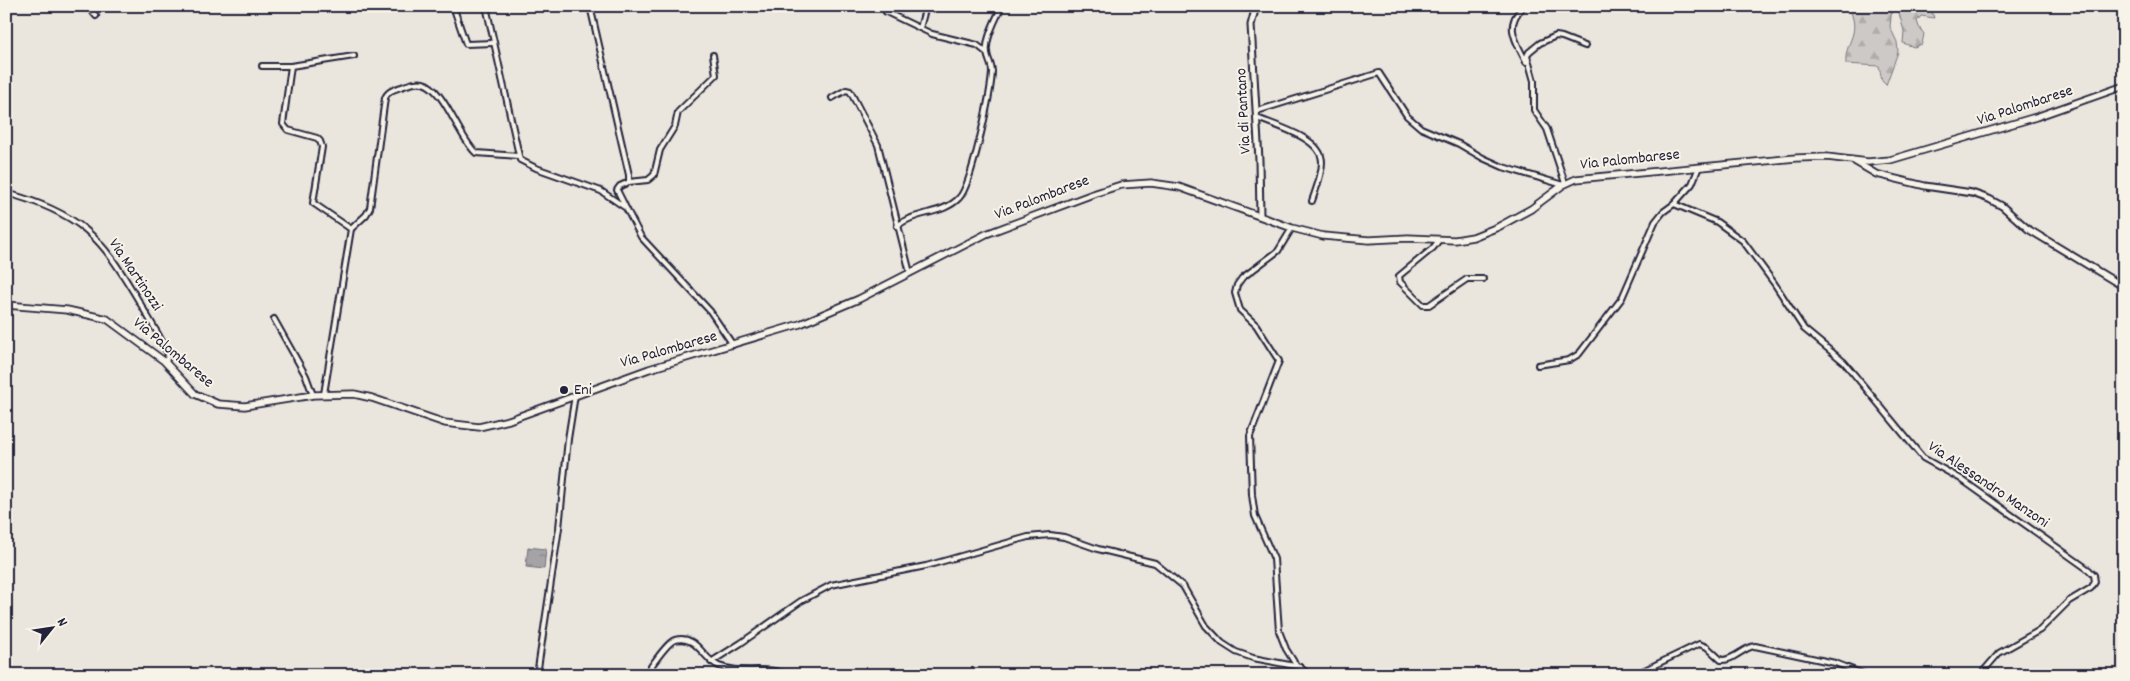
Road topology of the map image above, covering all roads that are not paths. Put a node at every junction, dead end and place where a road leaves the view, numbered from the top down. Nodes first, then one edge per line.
1 (88, 6) edge
2 (452, 6) edge
3 (486, 6) edge
4 (590, 6) edge
5 (926, 6) edge
6 (1002, 6) edge
7 (1256, 6) edge
8 (1524, 6) edge
9 (886, 12) dead end
10 (96, 16) dead end
11 (920, 28) junction
12 (494, 42) junction
13 (1585, 46) dead end
14 (713, 54) dead end
15 (988, 54) junction
16 (354, 56) dead end
17 (262, 66) dead end
18 (291, 66) junction
19 (1530, 69) junction
20 (2124, 86) edge
21 (832, 98) dead end
22 (1256, 111) junction
23 (1257, 118) junction
24 (518, 156) junction
25 (1854, 161) junction
26 (1699, 168) junction
27 (629, 182) junction
28 (1564, 184) junction
29 (6, 193) edge
30 (1312, 201) dead end
31 (1674, 204) junction
32 (626, 208) junction
33 (1260, 216) junction
34 (897, 226) junction
35 (1292, 228) junction
36 (351, 229) junction
37 (1439, 240) junction
38 (910, 273) junction
39 (1483, 279) dead end
40 (2124, 287) edge
41 (6, 306) edge
42 (274, 319) dead end
43 (733, 346) junction
44 (166, 363) junction
45 (1538, 365) dead end
46 (324, 394) junction
47 (313, 395) junction
48 (575, 395) junction
49 (711, 662) junction
50 (1297, 666) junction
51 (1980, 674) edge
52 (538, 675) edge
53 (645, 675) edge
54 (788, 675) edge
55 (1309, 675) edge
56 (1634, 675) edge
57 (1866, 675) edge

1 - 10 street
2 - 12 street
3 - 12 street
4 - 27 street
5 - 11 street
6 - 15 street
7 - 22 street, Via di Pantano
8 - 19 street
9 - 11 street
11 - 15 street
12 - 24 street
13 - 19 street
14 - 27 street
15 - 34 street
16 - 18 street
17 - 18 street
18 - 36 street
19 - 28 street
20 - 25 main road, Via Palombarese
21 - 34 street
22 - 23 street, Via di Pantano
22 - 28 street
23 - 30 street
23 - 33 street, Via di Pantano
24 - 32 street
24 - 36 street
25 - 26 main road, Via Palombarese
25 - 40 street
26 - 28 main road, Via Palombarese
26 - 31 street
27 - 32 street
28 - 37 main road, Via Palombarese
29 - 44 street, Via Martinozzi
31 - 45 street
31 - 51 street, Via Alessandro Manzoni
32 - 43 street
33 - 35 main road, Via Palombarese
33 - 38 main road, Via Palombarese
34 - 38 street
35 - 37 main road, Via Palombarese
35 - 50 street
36 - 46 street
37 - 39 street
38 - 43 main road, Via Palombarese
41 - 44 main road, Via Palombarese
42 - 47 street
43 - 48 main road, Via Palombarese
44 - 47 main road, Via Palombarese
46 - 47 main road, Via Palombarese
46 - 48 main road, Via Palombarese
48 - 52 street
49 - 50 street
49 - 53 street
49 - 54 street
50 - 55 street
56 - 57 street

